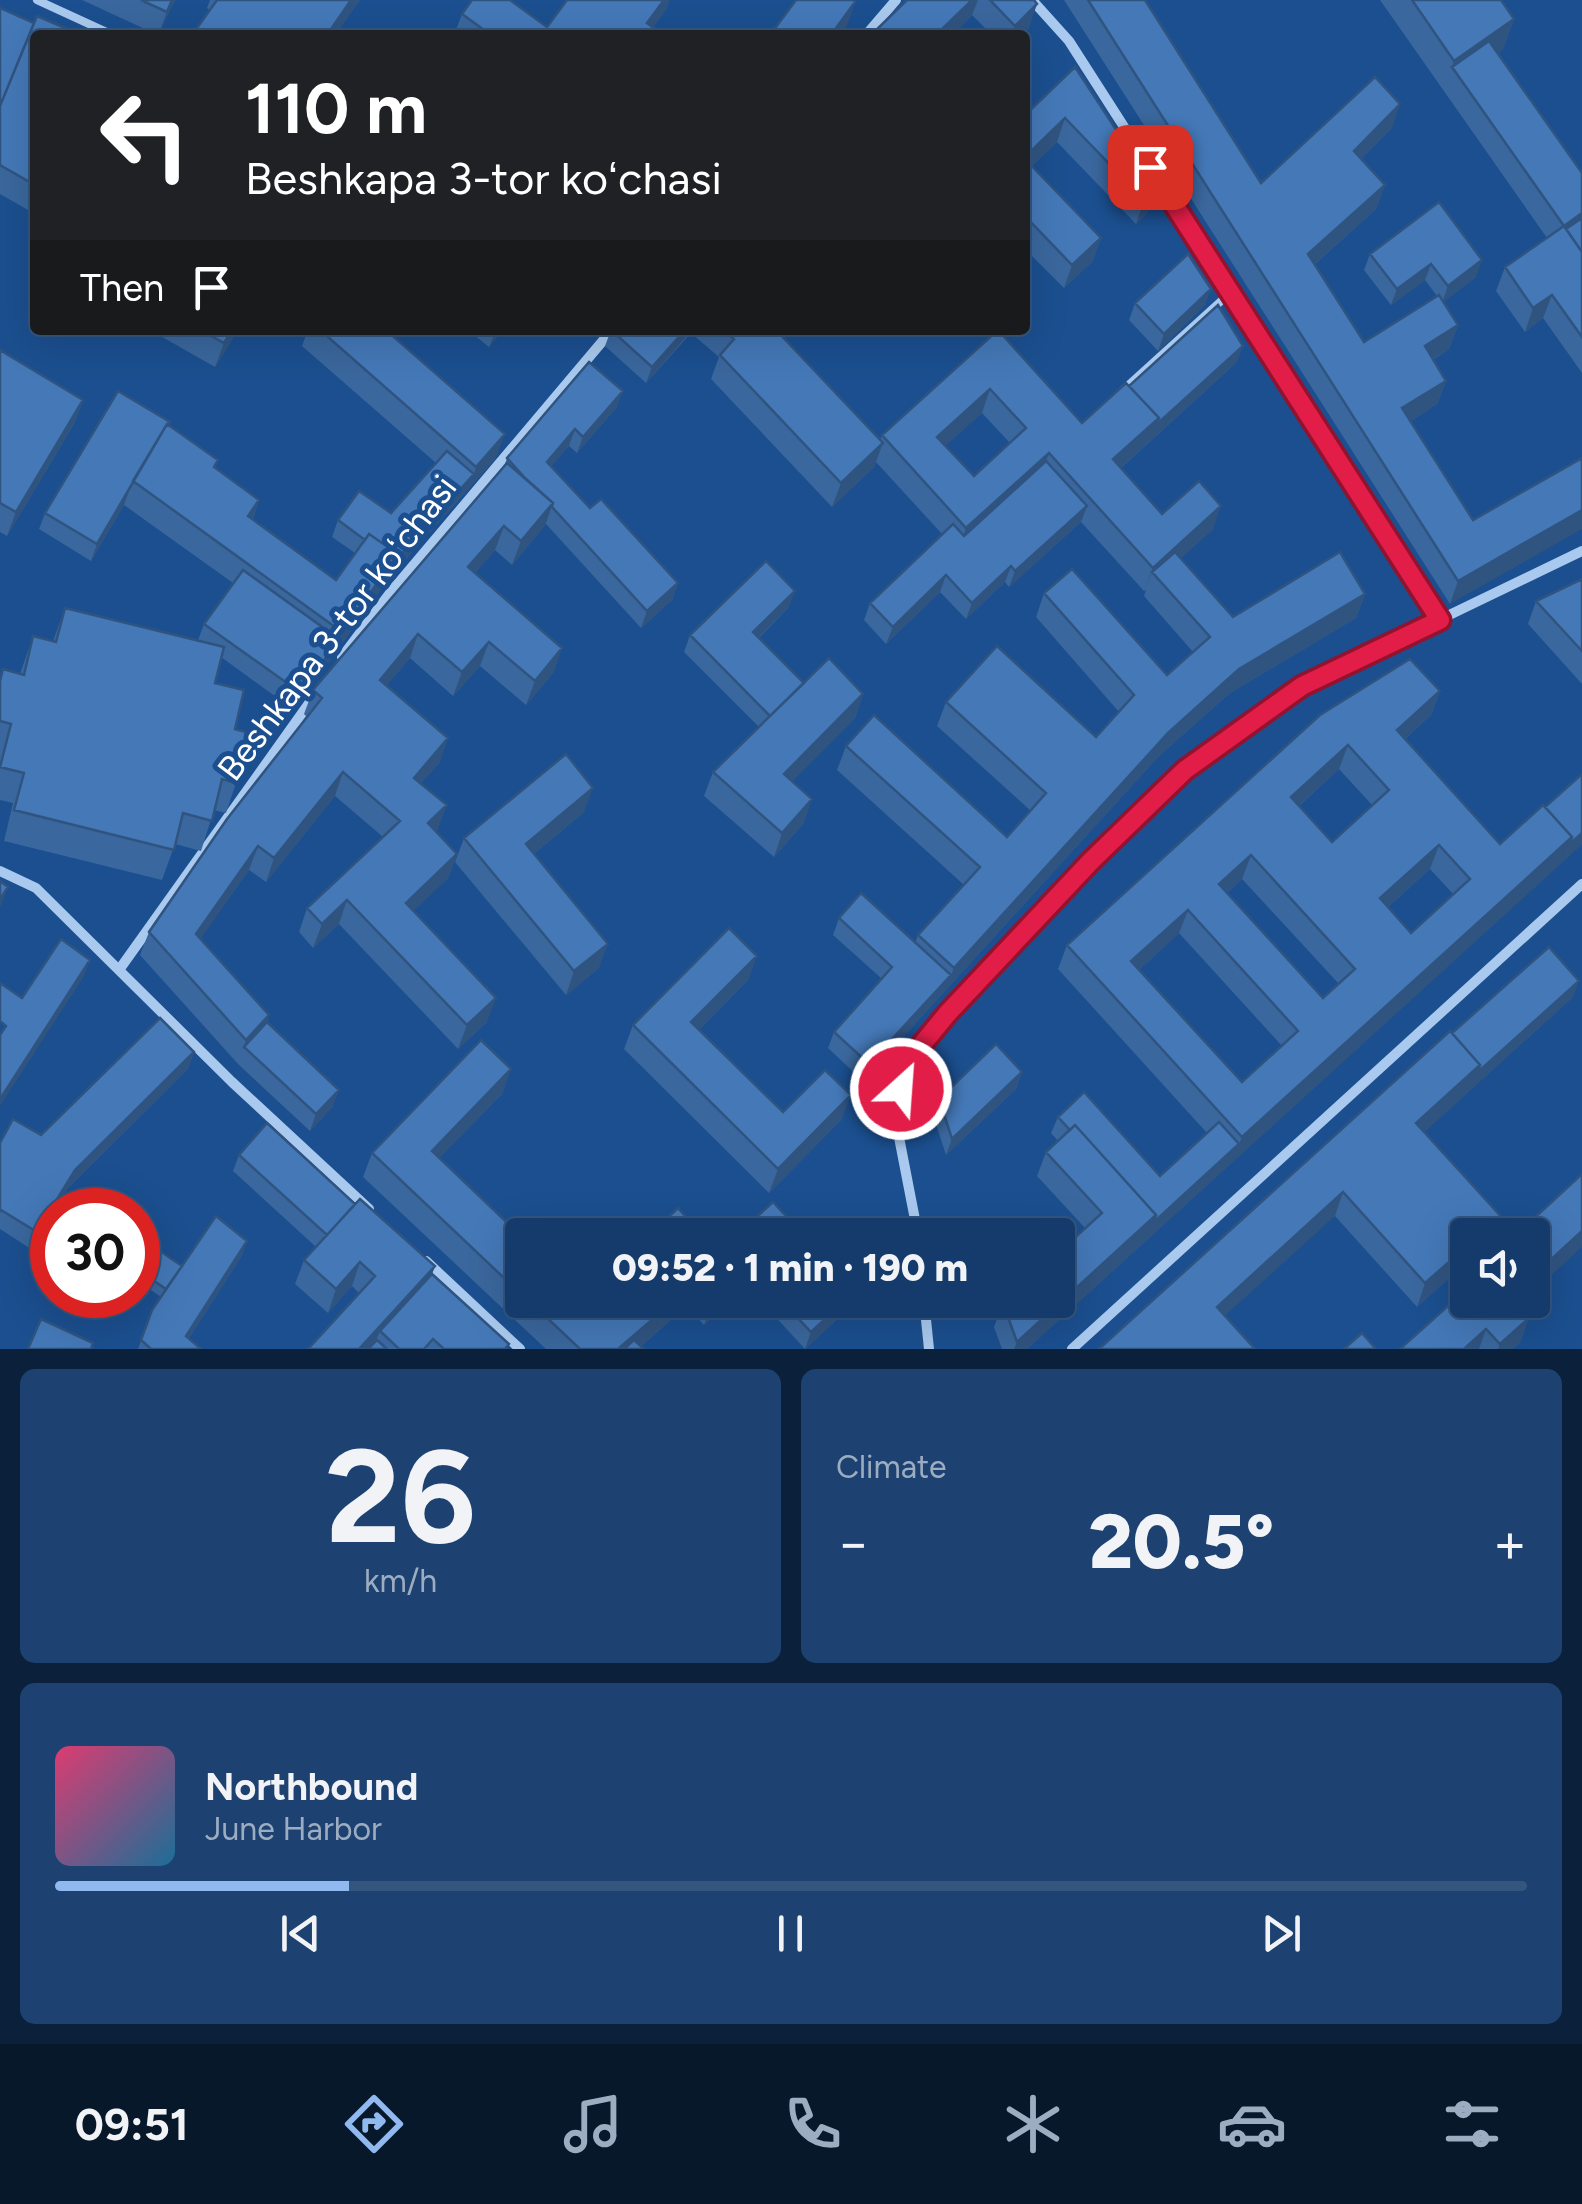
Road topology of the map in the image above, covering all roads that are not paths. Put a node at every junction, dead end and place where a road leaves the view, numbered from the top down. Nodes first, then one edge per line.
1 (36, 0) edge
2 (896, 0) edge
3 (1032, 0) edge
4 (102, 30) edge
5 (870, 30) edge
6 (1231, 292) junction
7 (608, 335) edge
8 (1119, 394) edge
9 (1582, 551) edge
10 (1440, 620) junction
11 (331, 672) edge
12 (320, 688) edge
13 (0, 870) edge
14 (1582, 884) edge
15 (119, 970) junction
16 (376, 1216) edge
17 (915, 1218) edge
18 (419, 1256) edge
19 (926, 1318) edge
20 (520, 1349) edge
21 (929, 1349) edge
22 (1072, 1349) edge

1 - 4 lane
2 - 5 street
3 - 6 street
6 - 8 lane
6 - 10 street
7 - 11 street, Beshkapa 3-tor koʻchasi
9 - 10 street
10 - 17 street
12 - 15 street, Beshkapa 3-tor koʻchasi
13 - 15 street
14 - 22 street
15 - 16 street
18 - 20 street
19 - 21 street

